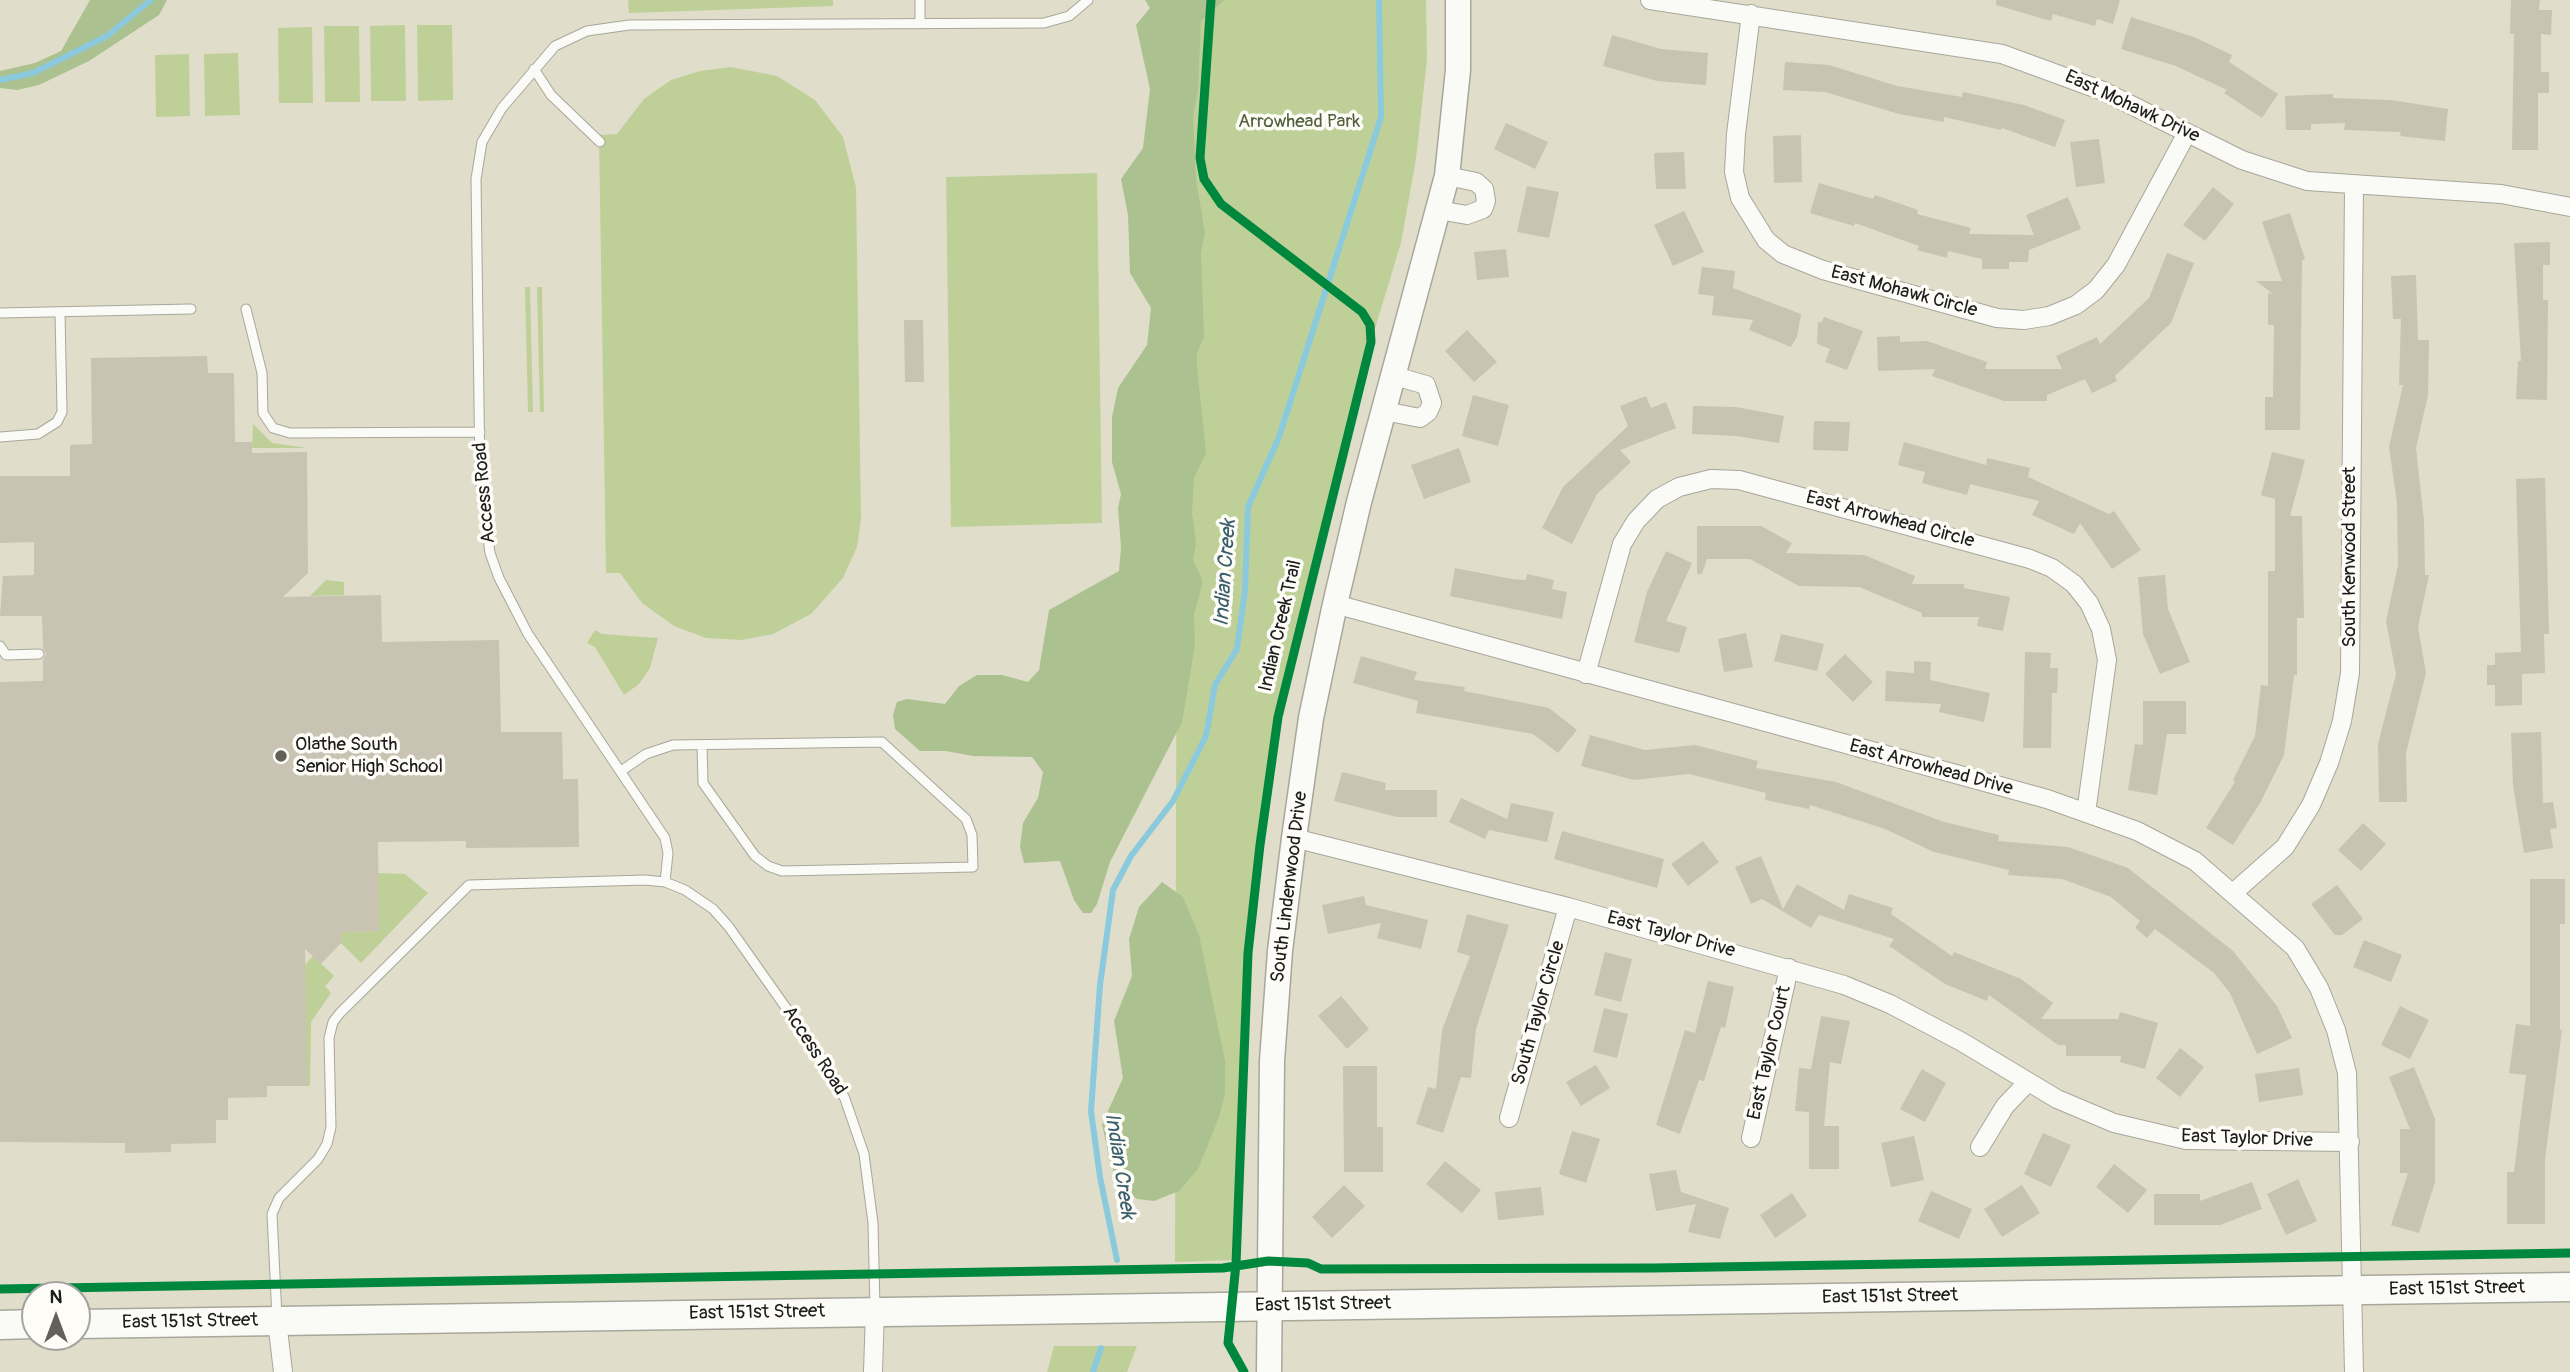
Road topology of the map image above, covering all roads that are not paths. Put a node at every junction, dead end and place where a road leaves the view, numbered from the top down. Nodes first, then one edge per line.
1 (919, 0) edge
2 (1088, 0) edge
3 (1458, 0) edge
4 (1650, 0) edge
5 (1751, 15) junction
6 (920, 24) junction
7 (534, 69) junction
8 (2187, 133) junction
9 (600, 142) dead end
10 (1447, 176) junction
11 (2354, 185) junction
12 (2570, 207) edge
13 (1438, 210) junction
14 (191, 309) dead end
15 (246, 309) dead end
16 (60, 312) junction
17 (0, 313) edge
18 (1395, 376) junction
19 (1384, 411) junction
20 (480, 432) junction
21 (0, 437) edge
22 (1335, 604) junction
23 (0, 646) edge
24 (39, 654) dead end
25 (1586, 674) junction
26 (702, 745) junction
27 (621, 771) junction
28 (2086, 813) junction
29 (1294, 838) junction
30 (665, 882) junction
31 (2233, 893) junction
32 (1568, 907) junction
33 (1789, 968) junction
34 (2028, 1083) junction
35 (1510, 1118) dead end
36 (1751, 1138) dead end
37 (2350, 1142) junction
38 (1980, 1147) dead end
39 (2570, 1287) edge
40 (2353, 1290) junction
41 (1269, 1306) junction
42 (875, 1311) junction
43 (277, 1321) junction
44 (21, 1324) edge
45 (91, 1324) edge
46 (0, 1325) edge
47 (283, 1372) edge
48 (873, 1372) edge
49 (1269, 1372) edge
50 (2354, 1372) edge

1 - 6 lane
2 - 6 lane, Access Road
3 - 10 street, South Lindenwood Drive
4 - 5 street, East Mohawk Drive
5 - 8 street, East Mohawk Drive
5 - 8 street, East Mohawk Circle
6 - 7 lane, Access Road
7 - 9 lane
7 - 20 lane, Access Road
8 - 11 street, East Mohawk Drive
10 - 13 street, South Lindenwood Drive
10 - 13 street
11 - 12 street, East Mohawk Drive
11 - 31 street, South Kenwood Street
13 - 18 street, South Lindenwood Drive
14 - 16 lane
15 - 20 lane
16 - 17 lane
16 - 21 lane
18 - 19 street, South Lindenwood Drive
18 - 19 street
19 - 22 street, South Lindenwood Drive
20 - 27 lane, Access Road
22 - 25 street, East Arrowhead Drive
22 - 29 street, South Lindenwood Drive
23 - 24 lane
25 - 28 street, East Arrowhead Drive
25 - 28 street, East Arrowhead Circle
26 - 26 lane
26 - 27 lane
27 - 30 lane, Access Road
28 - 31 street, East Arrowhead Drive
29 - 32 street, East Taylor Drive
29 - 41 street, South Lindenwood Drive
30 - 42 lane, Access Road
30 - 43 lane, Access Road
31 - 37 street, East Arrowhead Drive
32 - 33 street, East Taylor Drive
32 - 35 street, South Taylor Circle
33 - 34 street, East Taylor Drive
33 - 36 street, East Taylor Court
34 - 37 street, East Taylor Drive
34 - 38 street
37 - 40 street, East Arrowhead Drive
39 - 40 main road, East 151st Street
40 - 41 main road, East 151st Street
40 - 50 street, East Arrowhead Drive
41 - 42 main road, East 151st Street
41 - 49 street, South Lindenwood Drive
42 - 43 main road, East 151st Street
42 - 48 street
43 - 45 main road, East 151st Street
43 - 47 street
44 - 46 main road

